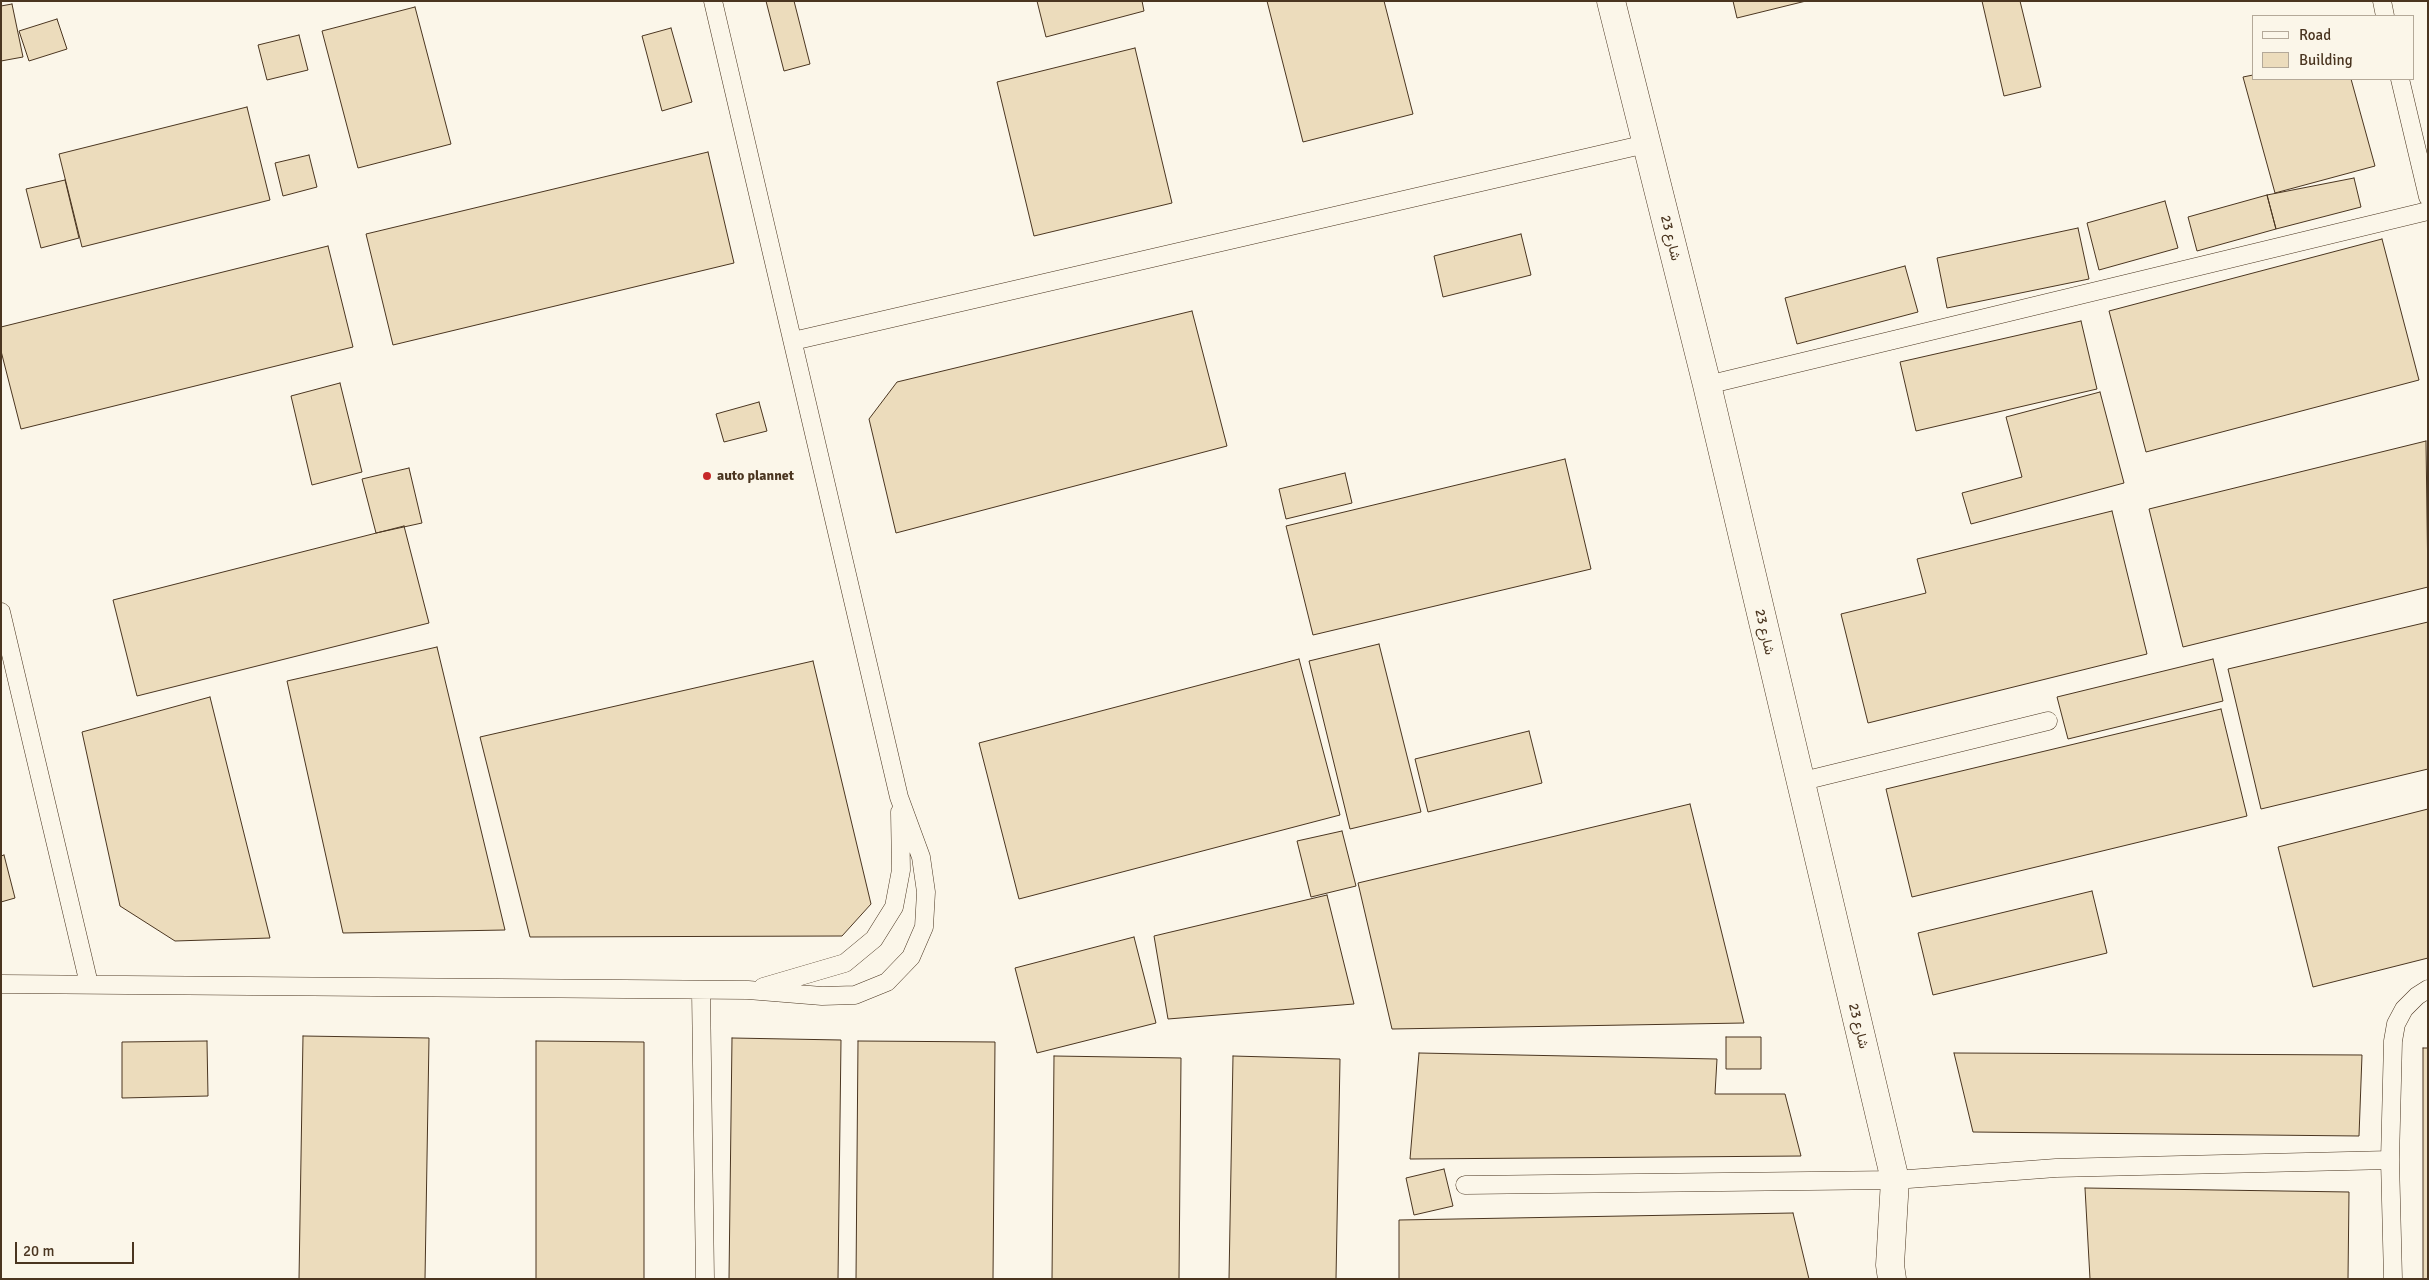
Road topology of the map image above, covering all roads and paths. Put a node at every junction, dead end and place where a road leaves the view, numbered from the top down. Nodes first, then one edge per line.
1 (713, 1) edge
2 (1611, 1) edge
3 (2382, 1) edge
4 (2385, 15) edge
5 (2400, 80) edge
6 (1646, 144) junction
7 (2428, 197) edge
8 (2428, 211) edge
9 (793, 342) junction
10 (1707, 385) junction
11 (1, 612) edge
12 (2048, 720) dead end
13 (1799, 782) junction
14 (899, 797) junction
15 (1, 984) edge
16 (88, 984) junction
17 (748, 990) junction
18 (2428, 990) edge
19 (702, 991) junction
20 (2390, 1160) junction
21 (1895, 1180) junction
22 (1465, 1185) dead end
23 (1894, 1276) edge
24 (705, 1279) edge
25 (2393, 1279) edge

1 - 9 lane
2 - 6 street, شارع 23
3 - 4 lane
5 - 7 lane
6 - 9 lane
6 - 10 street, شارع 23
8 - 10 lane
9 - 14 lane
10 - 13 street, شارع 23
11 - 16 lane
12 - 13 lane
13 - 21 street, شارع 23
14 - 17 lane
14 - 17 lane
15 - 16 lane
16 - 19 lane
17 - 19 lane
18 - 20 lane
19 - 24 lane
20 - 21 lane
20 - 25 lane
21 - 22 lane
21 - 23 street, شارع 23

